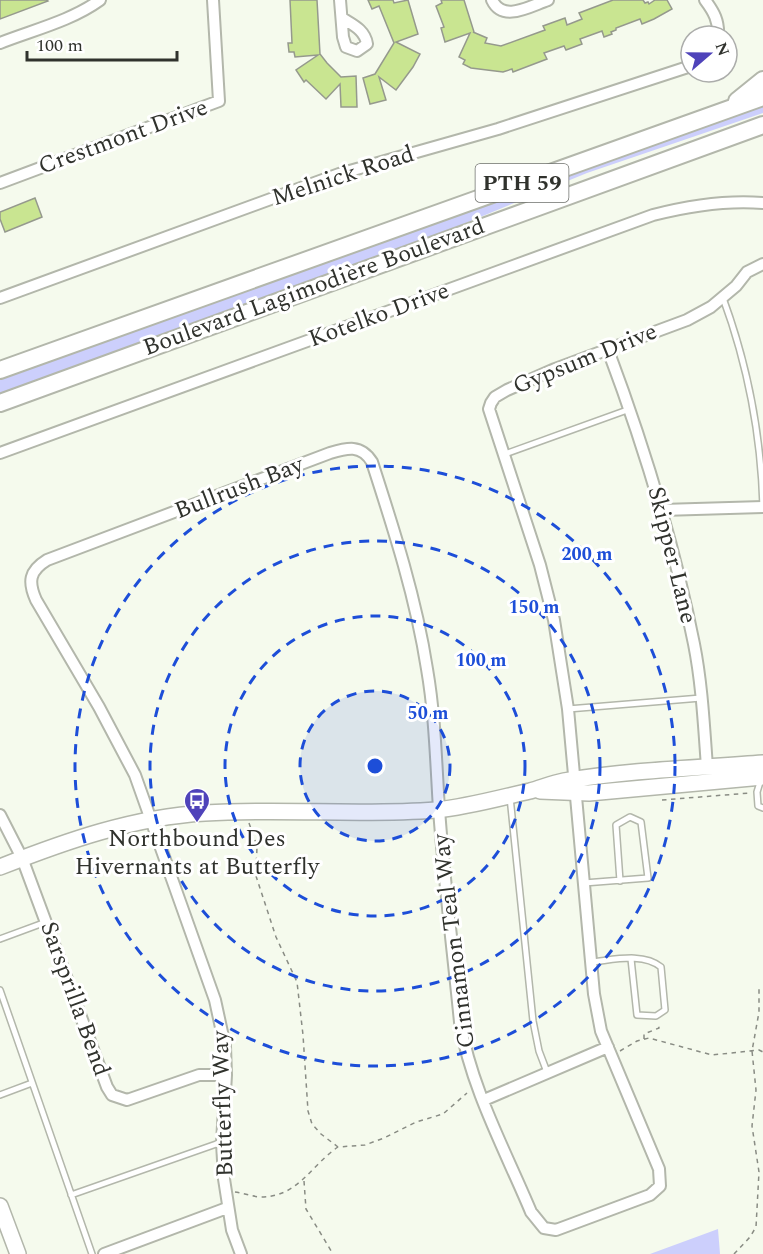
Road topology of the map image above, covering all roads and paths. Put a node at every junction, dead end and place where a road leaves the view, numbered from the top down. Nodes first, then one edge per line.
1 (100, 0) edge
2 (213, 0) edge
3 (340, 0) edge
4 (492, 0) edge
5 (548, 0) edge
6 (705, 0) edge
7 (342, 18) dead end
8 (718, 24) edge
9 (0, 43) edge
10 (679, 70) edge
11 (763, 81) edge
12 (763, 97) edge
13 (724, 111) junction
14 (763, 124) edge
15 (763, 134) edge
16 (726, 138) junction
17 (0, 183) edge
18 (763, 203) edge
19 (763, 264) edge
20 (0, 298) edge
21 (723, 298) junction
22 (608, 350) junction
23 (0, 370) edge
24 (0, 403) edge
25 (630, 409) junction
26 (0, 453) edge
27 (504, 455) junction
28 (763, 507) edge
29 (662, 510) junction
30 (701, 698) junction
31 (568, 709) junction
32 (707, 767) junction
33 (762, 772) edge
34 (576, 787) junction
35 (757, 792) junction
36 (510, 795) junction
37 (662, 800) dead end
38 (763, 808) edge
39 (439, 810) junction
40 (249, 812) junction
41 (0, 816) edge
42 (150, 820) junction
43 (22, 858) junction
44 (0, 867) edge
45 (620, 881) junction
46 (584, 882) junction
47 (46, 922) junction
48 (0, 939) edge
49 (631, 959) junction
50 (591, 962) junction
51 (759, 989) dead end
52 (0, 990) edge
53 (658, 1024) dead end
54 (644, 1040) junction
55 (610, 1051) junction
56 (752, 1051) junction
57 (763, 1052) edge
58 (547, 1073) junction
59 (226, 1075) junction
60 (32, 1083) junction
61 (478, 1087) junction
62 (0, 1095) edge
63 (484, 1100) junction
64 (222, 1142) junction
65 (338, 1147) junction
66 (304, 1180) junction
67 (226, 1194) junction
68 (71, 1195) junction
69 (0, 1206) edge
70 (228, 1208) junction
71 (18, 1254) edge
72 (92, 1254) edge
73 (104, 1254) edge
74 (241, 1254) edge
75 (333, 1254) edge
76 (734, 1254) edge

1 - 9 street
2 - 17 street, Crestmont Drive
3 - 7 street
4 - 5 street
6 - 8 street
10 - 20 street, Melnick Road
11 - 13 main road
12 - 13 main road, Boulevard Lagimodière Boulevard / PTH 59
13 - 23 main road, Boulevard Lagimodière Boulevard / PTH 59
14 - 16 main road, Boulevard Lagimodière Boulevard / PTH 59
15 - 16 main road
16 - 24 main road, Boulevard Lagimodière Boulevard / PTH 59
18 - 26 street, Kotelko Drive
19 - 21 street, Gypsum Drive
21 - 22 street, Gypsum Drive
21 - 28 lane
22 - 25 street, Skipper Lane
22 - 27 street, Gypsum Drive
25 - 27 lane
25 - 29 street, Skipper Lane
27 - 31 street, Gypsum Drive
28 - 29 street
29 - 30 street, Skipper Lane
30 - 31 lane
30 - 32 street, Skipper Lane
31 - 34 street, Gypsum Drive
32 - 33 street
32 - 34 street
33 - 34 street
33 - 35 lane
34 - 36 street
34 - 46 street, Cinnamon Teal Way
35 - 37 path
35 - 38 lane
36 - 39 street
36 - 58 lane
39 - 40 street
39 - 42 street, Bullrush Bay
39 - 61 street, Cinnamon Teal Way
40 - 42 street
40 - 65 path
41 - 43 street, Sarsprilla Bend
42 - 43 street
42 - 59 street, Butterfly Way
43 - 44 street
43 - 47 street, Sarsprilla Bend
45 - 45 lane
45 - 46 lane
46 - 50 street, Cinnamon Teal Way
47 - 48 lane
47 - 59 street, Sarsprilla Bend
49 - 49 lane
49 - 50 lane
50 - 55 street, Cinnamon Teal Way
51 - 56 path
52 - 60 lane
53 - 54 path
54 - 55 path
54 - 56 path
55 - 58 street
55 - 63 street, Cinnamon Teal Way
56 - 57 path
56 - 76 path
58 - 63 street
59 - 64 street, Butterfly Way
60 - 62 lane
60 - 68 lane
61 - 63 street, Cinnamon Teal Way
61 - 65 path
64 - 67 street, Butterfly Way
64 - 68 lane
65 - 66 path
66 - 67 path
66 - 75 path
67 - 70 street, Butterfly Way
68 - 72 lane
69 - 71 street
70 - 73 street
70 - 74 street, Butterfly Way

